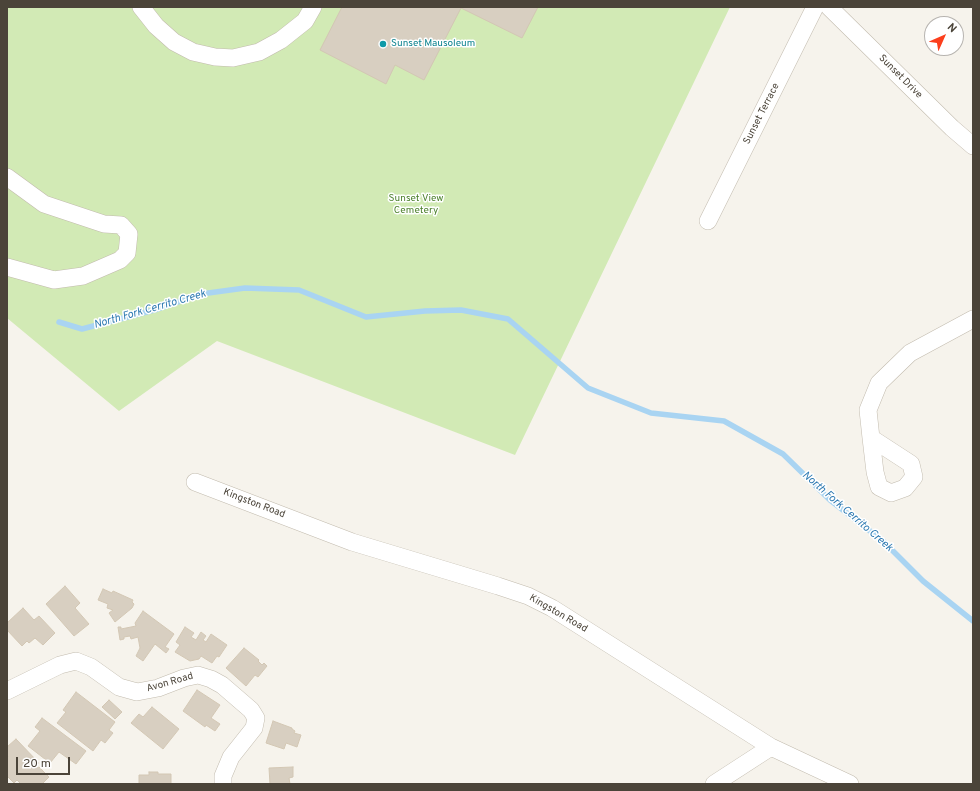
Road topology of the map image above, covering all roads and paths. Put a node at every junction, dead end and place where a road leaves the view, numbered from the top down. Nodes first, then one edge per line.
1 (141, 7) edge
2 (313, 7) edge
3 (815, 7) edge
4 (829, 7) edge
5 (973, 146) edge
6 (7, 177) edge
7 (708, 221) dead end
8 (7, 267) edge
9 (973, 319) edge
10 (871, 438) junction
11 (899, 456) junction
12 (875, 472) junction
13 (195, 482) dead end
14 (7, 691) edge
15 (771, 747) junction
16 (223, 784) edge
17 (714, 784) edge
18 (850, 784) edge

1 - 2 street
3 - 7 street, Sunset Terrace
4 - 5 street, Sunset Drive
6 - 8 street
9 - 10 street
10 - 11 street
10 - 12 street
11 - 12 street
11 - 12 street
13 - 15 street, Kingston Road
14 - 16 street, Avon Road
15 - 17 street
15 - 18 street, Kingston Road

